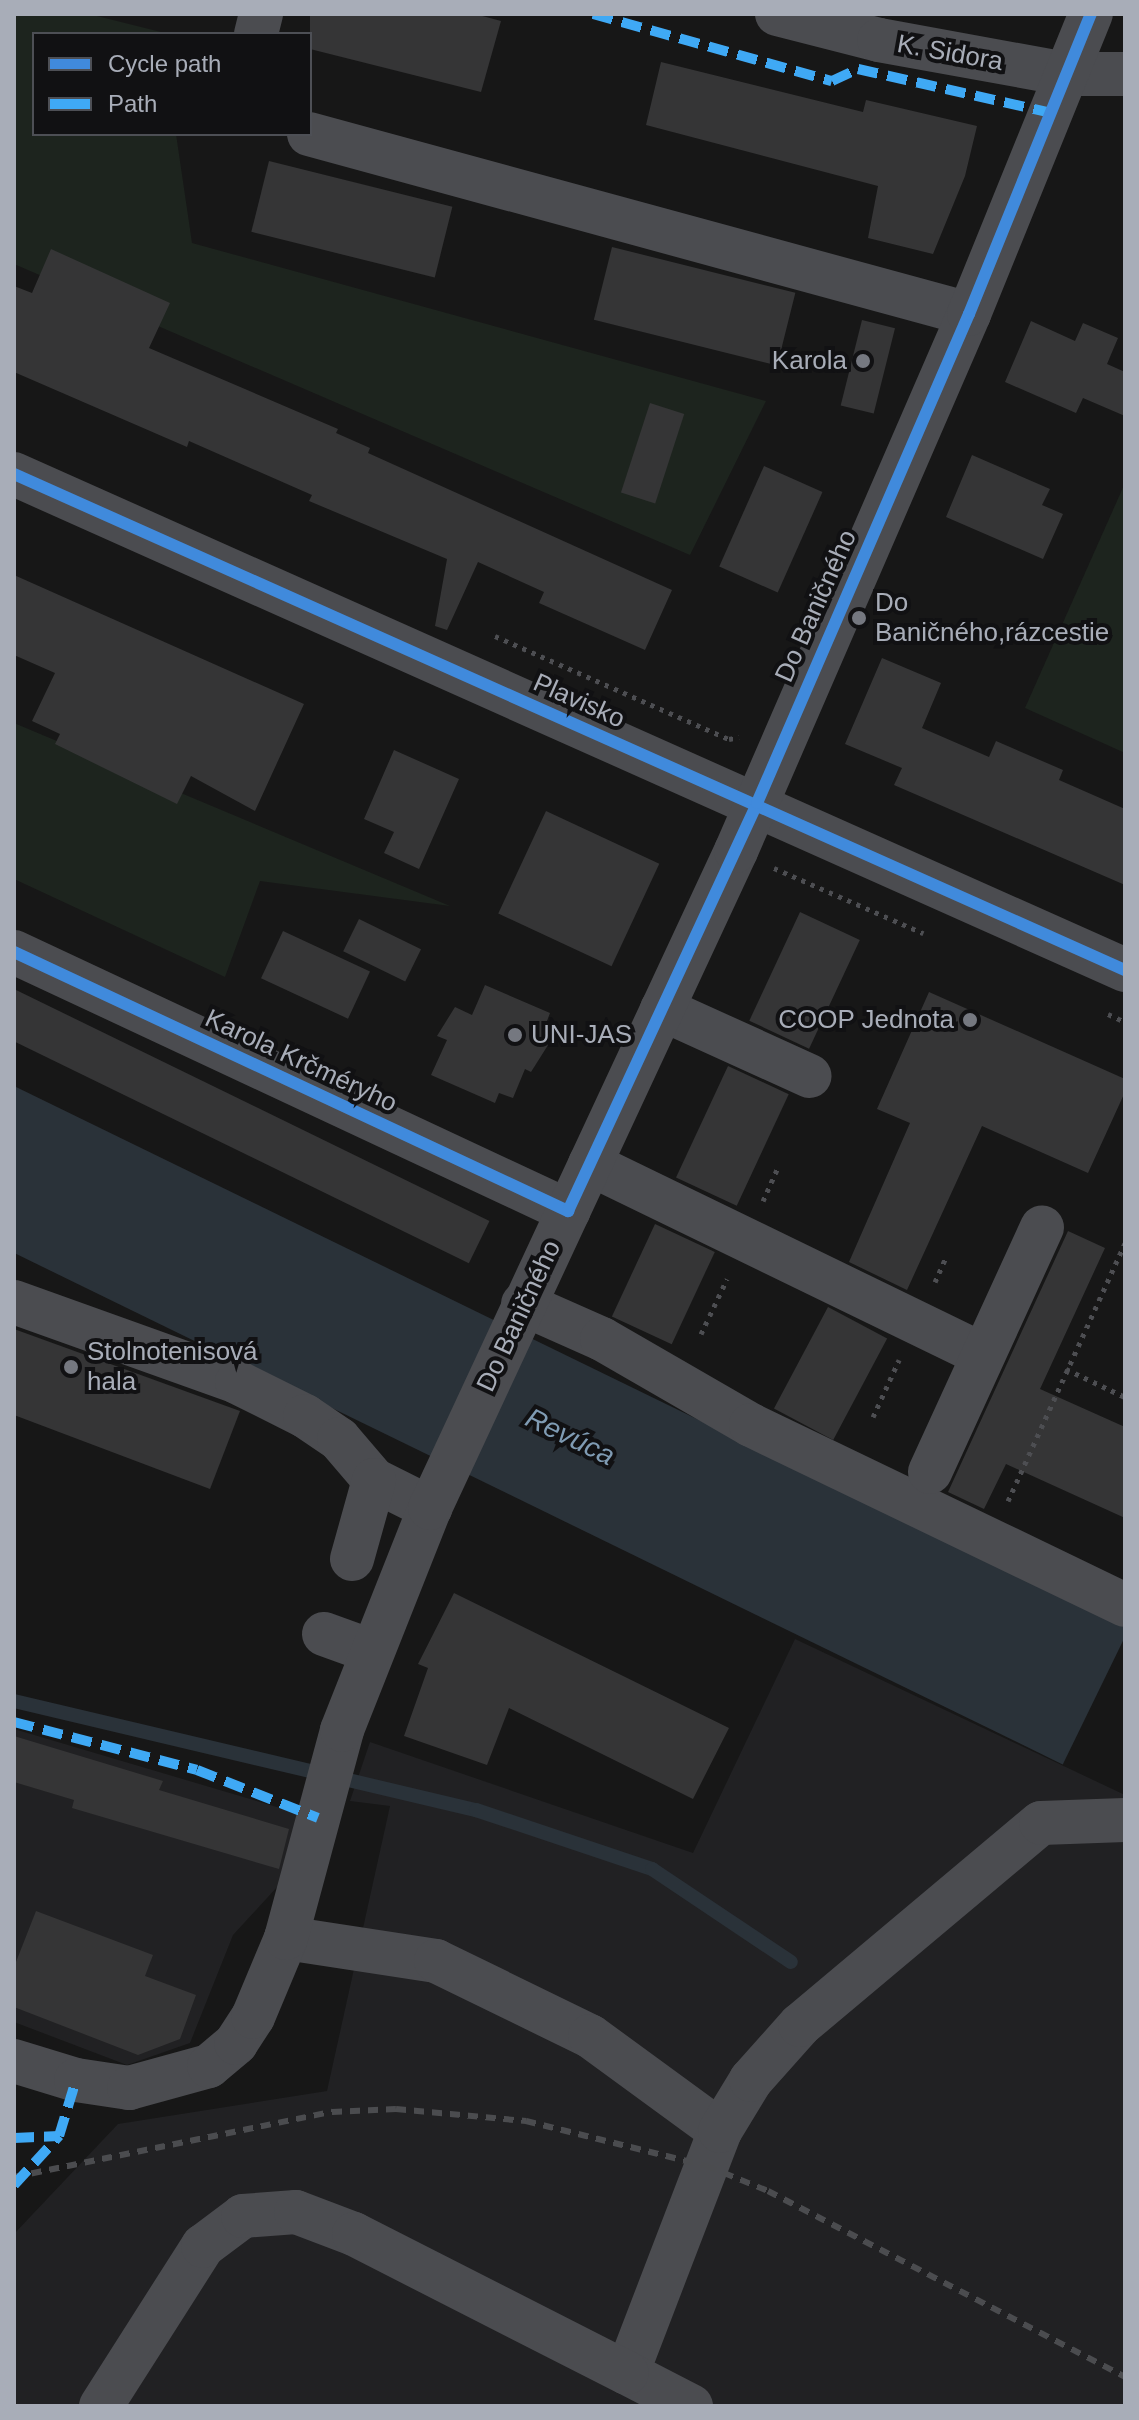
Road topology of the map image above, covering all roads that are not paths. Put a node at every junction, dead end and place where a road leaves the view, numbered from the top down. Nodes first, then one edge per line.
1 (777, 14) edge
2 (1091, 14) edge
3 (1067, 74) junction
4 (1125, 74) edge
5 (312, 135) edge
6 (969, 314) junction
7 (14, 474) edge
8 (757, 803) junction
9 (14, 952) edge
10 (1125, 970) edge
11 (662, 1009) junction
12 (810, 1076) dead end
13 (590, 1164) junction
14 (568, 1211) junction
15 (1042, 1227) dead end
16 (14, 1302) edge
17 (519, 1311) junction
18 (982, 1354) junction
19 (930, 1472) dead end
20 (374, 1480) junction
21 (430, 1508) junction
22 (352, 1559) dead end
23 (1125, 1605) edge
24 (324, 1634) dead end
25 (371, 1651) junction
26 (1125, 1820) edge
27 (286, 1938) junction
28 (14, 2061) edge
29 (720, 2131) junction
30 (627, 2373) junction
31 (101, 2406) edge
32 (691, 2406) edge

1 - 3 street, K. Sidora
2 - 3 street, Do Baničného
3 - 4 street, K. Sidora
3 - 6 street, Do Baničného
5 - 6 street
6 - 8 street, Do Baničného
7 - 8 street, Plavisko
8 - 10 street, Plavisko
8 - 11 street, Do Baničného
9 - 14 street, Karola Krčméryho
11 - 12 street
11 - 13 street, Do Baničného
13 - 14 street, Do Baničného
13 - 18 street
14 - 17 street, Do Baničného
15 - 18 street
16 - 20 street
17 - 21 street, Do Baničného
17 - 23 street
18 - 19 street
20 - 21 street
20 - 22 street
21 - 25 street, Do Baničného
24 - 25 street
25 - 27 street, Do Baničného
26 - 29 street
27 - 28 street, Do Baničného
27 - 29 street
29 - 30 street
30 - 31 street
30 - 32 street

